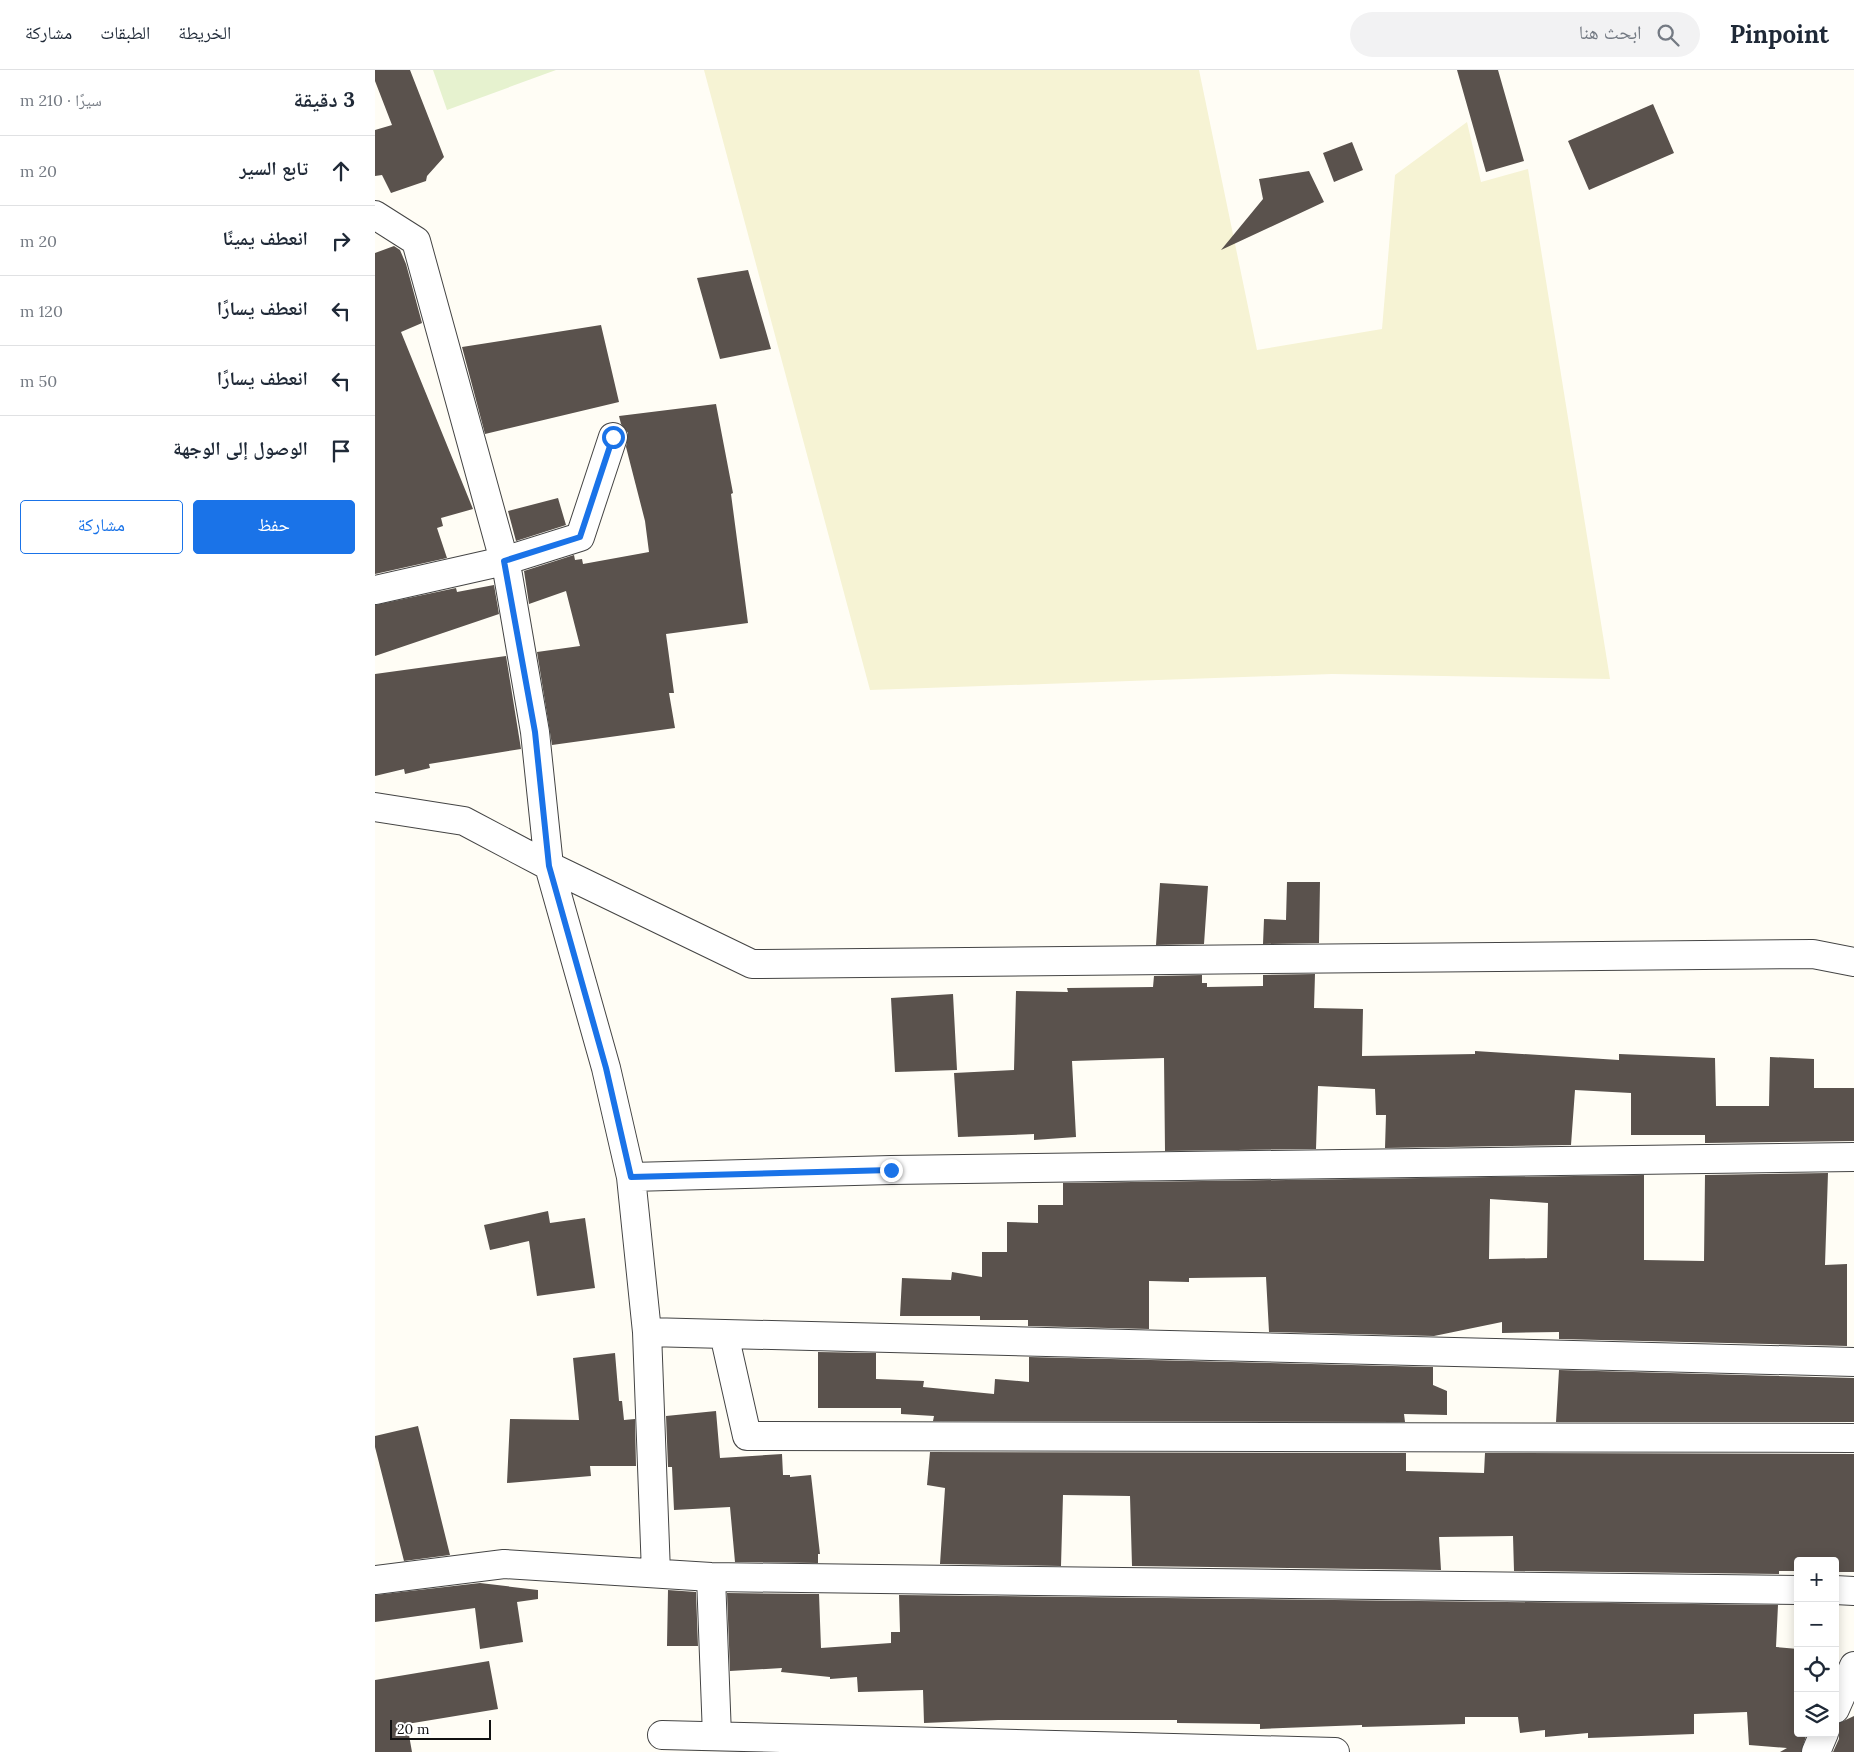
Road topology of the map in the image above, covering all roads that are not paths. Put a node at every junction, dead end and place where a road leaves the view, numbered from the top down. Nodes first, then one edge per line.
1 (375, 215) edge
2 (613, 437) dead end
3 (504, 561) junction
4 (375, 590) edge
5 (375, 807) edge
6 (549, 866) junction
7 (1854, 962) edge
8 (1854, 1157) edge
9 (631, 1177) junction
10 (647, 1332) junction
11 (725, 1334) junction
12 (1854, 1362) edge
13 (1854, 1438) edge
14 (656, 1574) junction
15 (711, 1577) junction
16 (375, 1580) edge
17 (1794, 1590) edge
18 (1839, 1590) edge
19 (1854, 1590) edge
20 (1854, 1666) edge
21 (1839, 1700) edge
22 (662, 1735) dead end
23 (717, 1736) junction
24 (1823, 1737) edge
25 (1335, 1752) edge
26 (1816, 1752) edge

1 - 3 street
2 - 3 street
3 - 4 street
3 - 6 street
5 - 6 street
6 - 7 street
6 - 9 street
8 - 9 street
9 - 10 street
10 - 11 street
10 - 14 street
11 - 12 street
11 - 13 street
14 - 15 street
14 - 16 street
15 - 17 street
15 - 23 street
18 - 19 street
20 - 21 street
22 - 23 street
23 - 25 street
24 - 26 street

